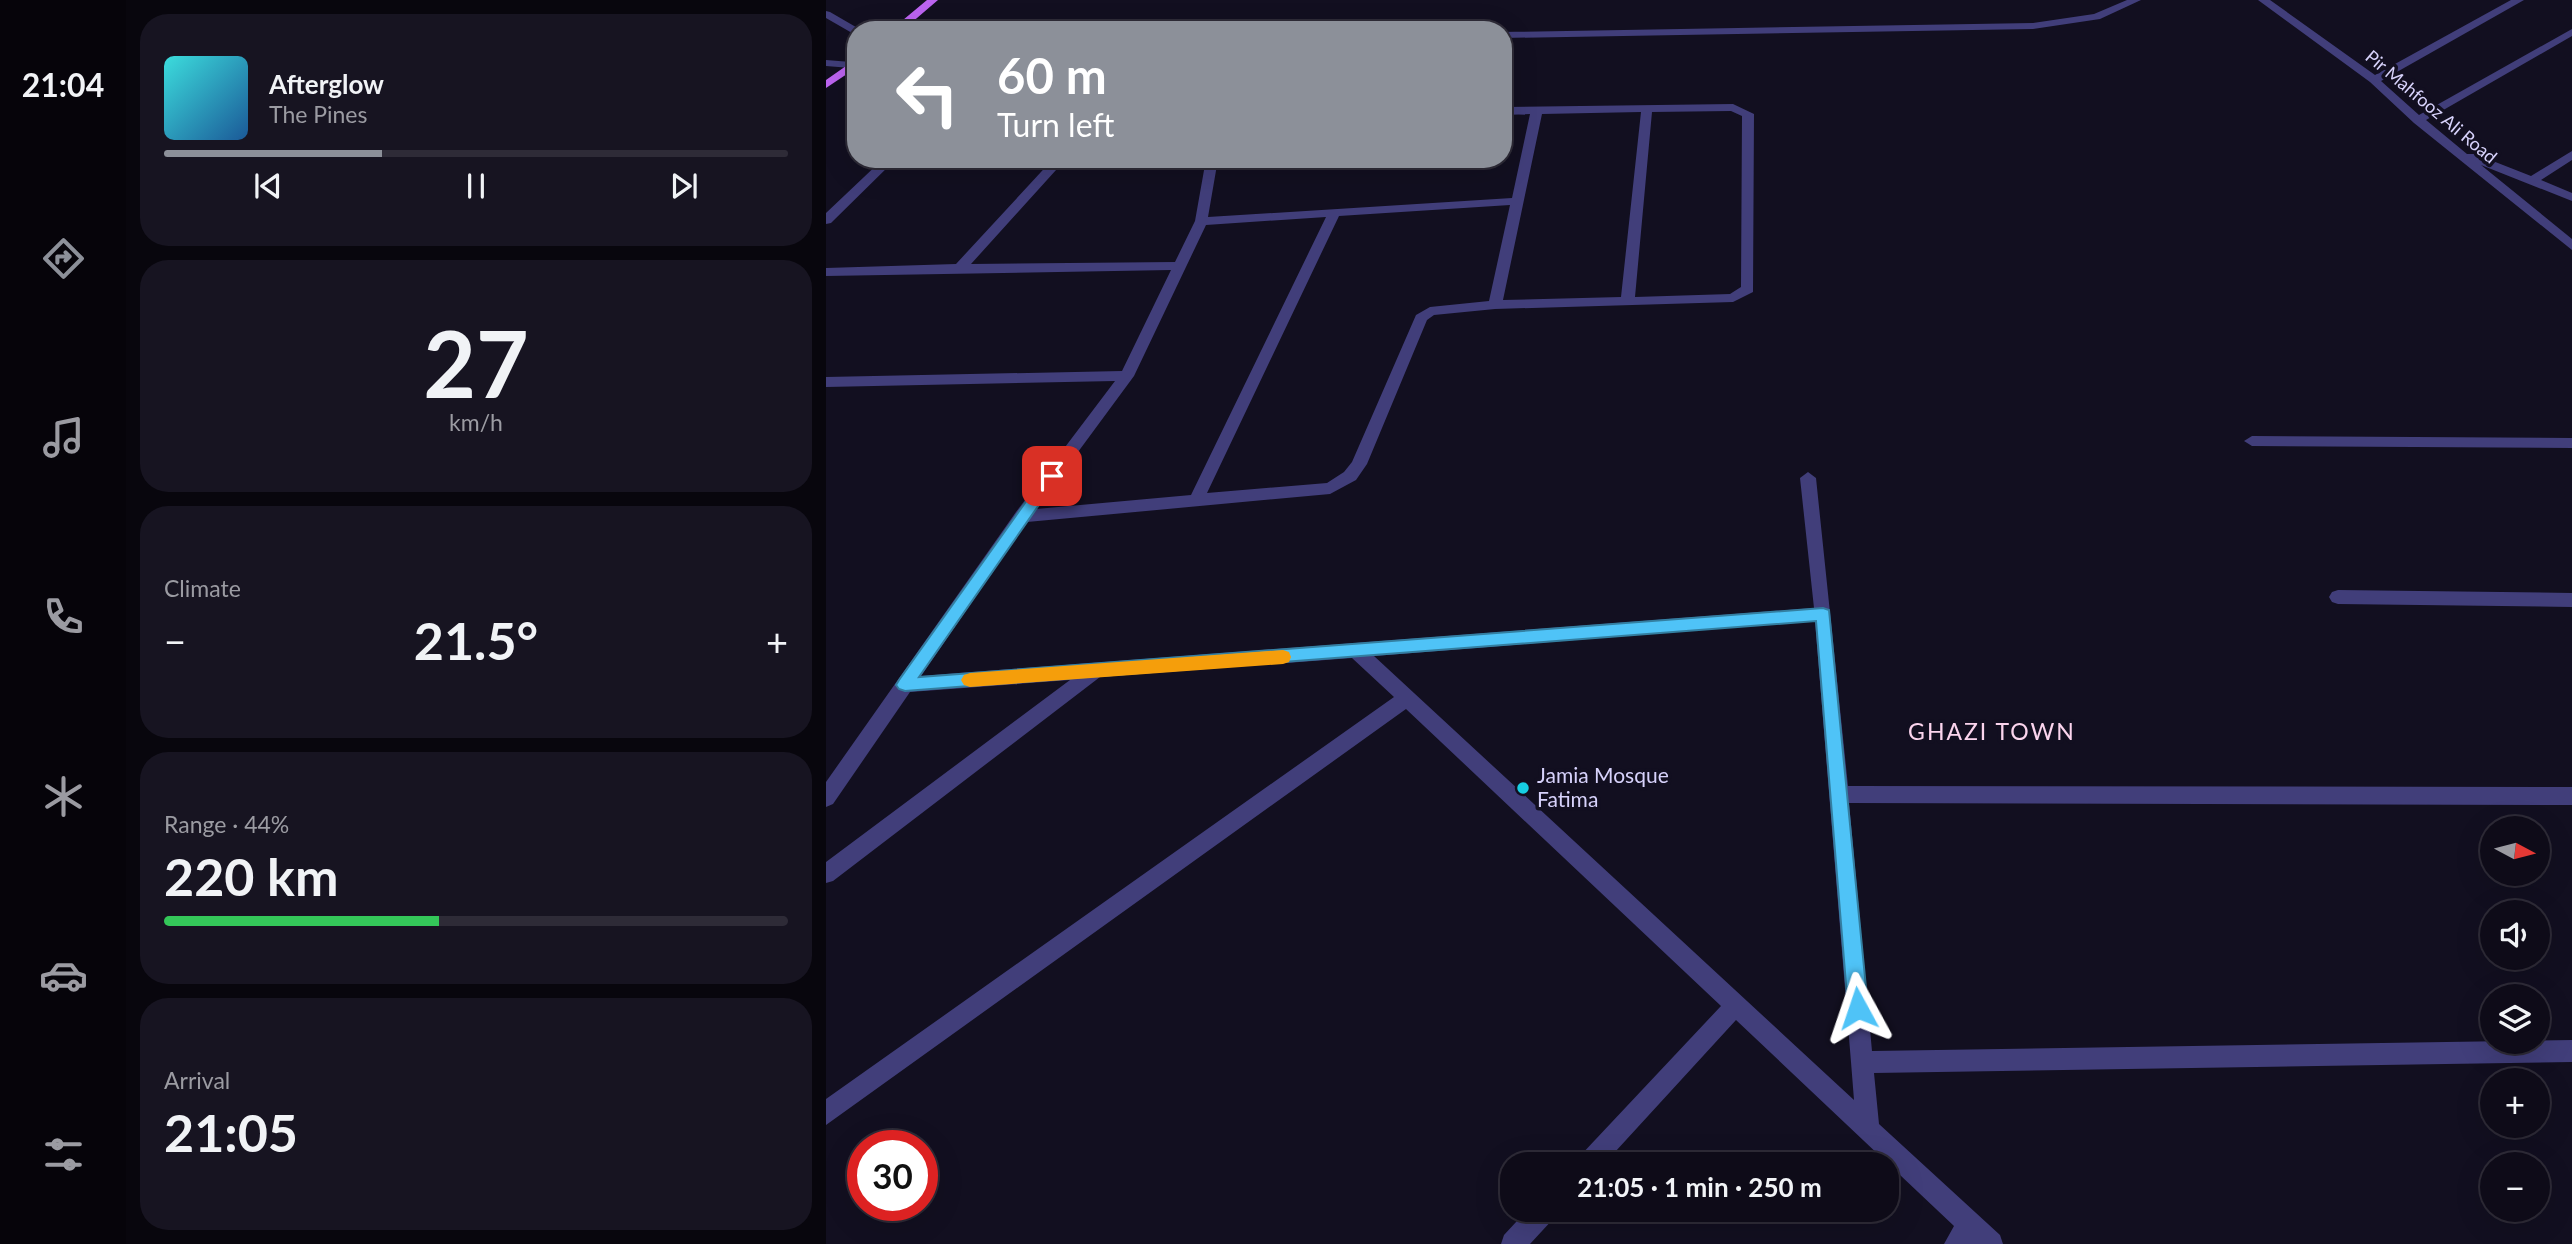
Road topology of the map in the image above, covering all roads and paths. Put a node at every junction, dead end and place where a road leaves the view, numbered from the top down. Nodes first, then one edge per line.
1 (933, 0) edge
2 (2136, 0) edge
3 (2263, 0) edge
4 (2519, 0) edge
5 (826, 14) edge
6 (907, 21) edge
7 (847, 26) edge
8 (2572, 32) edge
9 (1512, 35) edge
10 (826, 63) edge
11 (847, 63) edge
12 (847, 68) edge
13 (2374, 80) junction
14 (826, 85) edge
15 (1647, 108) junction
16 (1537, 110) junction
17 (1512, 111) edge
18 (2417, 120) junction
19 (2454, 150) junction
20 (2572, 155) edge
21 (881, 168) edge
22 (1052, 168) edge
23 (1210, 168) edge
24 (2532, 181) junction
25 (2572, 197) edge
26 (1519, 201) junction
27 (1335, 212) junction
28 (826, 220) edge
29 (1201, 220) junction
30 (2572, 246) edge
31 (1181, 266) junction
32 (960, 268) junction
33 (826, 272) edge
34 (1628, 299) junction
35 (1495, 305) junction
36 (1127, 376) junction
37 (826, 382) edge
38 (2252, 441) dead end
39 (2572, 443) edge
40 (1808, 478) dead end
41 (1197, 498) junction
42 (1022, 516) junction
43 (2338, 597) dead end
44 (2572, 600) edge
45 (1823, 614) junction
46 (1358, 652) junction
47 (1095, 671) junction
48 (905, 685) junction
49 (1407, 698) junction
50 (1839, 794) junction
51 (2572, 796) edge
52 (826, 798) edge
53 (826, 874) edge
54 (1736, 1005) junction
55 (2572, 1051) edge
56 (1862, 1062) junction
57 (826, 1113) edge
58 (1868, 1129) junction
59 (1598, 1152) edge
60 (1533, 1222) edge
61 (1963, 1234) edge
62 (1513, 1244) edge
63 (1991, 1244) edge

1 - 6 main road
2 - 9 street
3 - 13 street, Pir Mahfooz Ali Road
4 - 13 street
5 - 7 street
8 - 18 street
10 - 11 street
12 - 14 main road
13 - 18 street, Pir Mahfooz Ali Road
15 - 16 street
15 - 34 street
15 - 34 street
16 - 17 street
16 - 26 street
18 - 19 street, Pir Mahfooz Ali Road
19 - 24 street
19 - 30 street, Pir Mahfooz Ali Road
20 - 24 street
21 - 28 street
22 - 32 street
23 - 29 street
24 - 25 street
26 - 27 street
26 - 35 street
27 - 29 street
27 - 41 street
29 - 31 street
31 - 32 street
31 - 36 street
32 - 33 street
34 - 35 street
35 - 41 street
36 - 37 street
36 - 42 street
38 - 39 street
40 - 45 street
41 - 42 street
42 - 48 street
43 - 44 street
45 - 46 street
45 - 50 street
46 - 47 street
46 - 49 street
47 - 48 street
47 - 53 street
48 - 52 street
49 - 54 street
49 - 57 street
50 - 51 street
50 - 56 street
54 - 58 street
54 - 59 street
55 - 56 street
56 - 58 street
58 - 61 street
60 - 62 street
61 - 63 street

